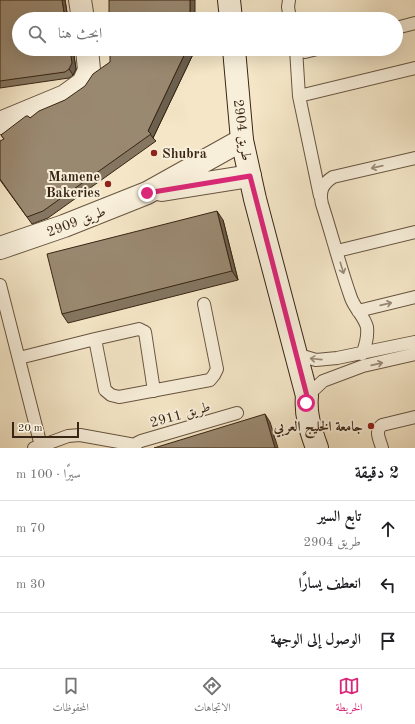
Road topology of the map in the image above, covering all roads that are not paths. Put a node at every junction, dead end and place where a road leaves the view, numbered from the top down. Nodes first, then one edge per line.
1 (80, 0) edge
2 (229, 0) edge
3 (289, 0) edge
4 (82, 12) edge
5 (230, 12) edge
6 (289, 12) edge
7 (415, 23) edge
8 (403, 26) edge
9 (88, 56) edge
10 (235, 56) edge
11 (297, 56) edge
12 (415, 68) edge
13 (299, 96) junction
14 (0, 123) edge
15 (242, 140) junction
16 (415, 158) edge
17 (250, 176) junction
18 (147, 193) junction
19 (320, 198) junction
20 (415, 232) edge
21 (2, 242) edge
22 (337, 250) junction
23 (0, 285) edge
24 (415, 297) edge
25 (204, 304) dead end
26 (358, 311) junction
27 (95, 339) junction
28 (415, 342) edge
29 (296, 354) junction
30 (362, 354) junction
31 (415, 354) edge
32 (19, 358) junction
33 (154, 390) junction
34 (307, 396) junction
35 (237, 413) dead end
36 (415, 417) edge
37 (38, 447) edge
38 (134, 447) edge
39 (318, 448) edge
40 (330, 448) edge
41 (382, 448) edge

1 - 4 street
2 - 5 street
3 - 6 lane
7 - 8 lane
9 - 14 street
10 - 15 street, طريق 2904
11 - 13 lane
12 - 13 lane
13 - 19 lane
15 - 17 street, طريق 2904
15 - 18 street
16 -> 19 lane
17 - 18 street
17 - 29 street, طريق 2904
18 - 21 street, طريق 2909
19 - 22 lane
20 - 22 lane
22 -> 26 lane
23 - 32 lane
26 -> 24 lane
25 - 33 lane
26 - 30 lane
27 - 32 lane
27 - 33 lane
27 - 33 lane
28 - 30 lane
30 -> 29 lane
29 - 34 street, طريق 2904
34 -> 31 lane
32 - 37 lane
34 - 39 street, طريق 2904
34 - 40 street, طريق 2904
35 - 38 lane, طريق 2911
36 - 41 lane
37 - 38 lane

